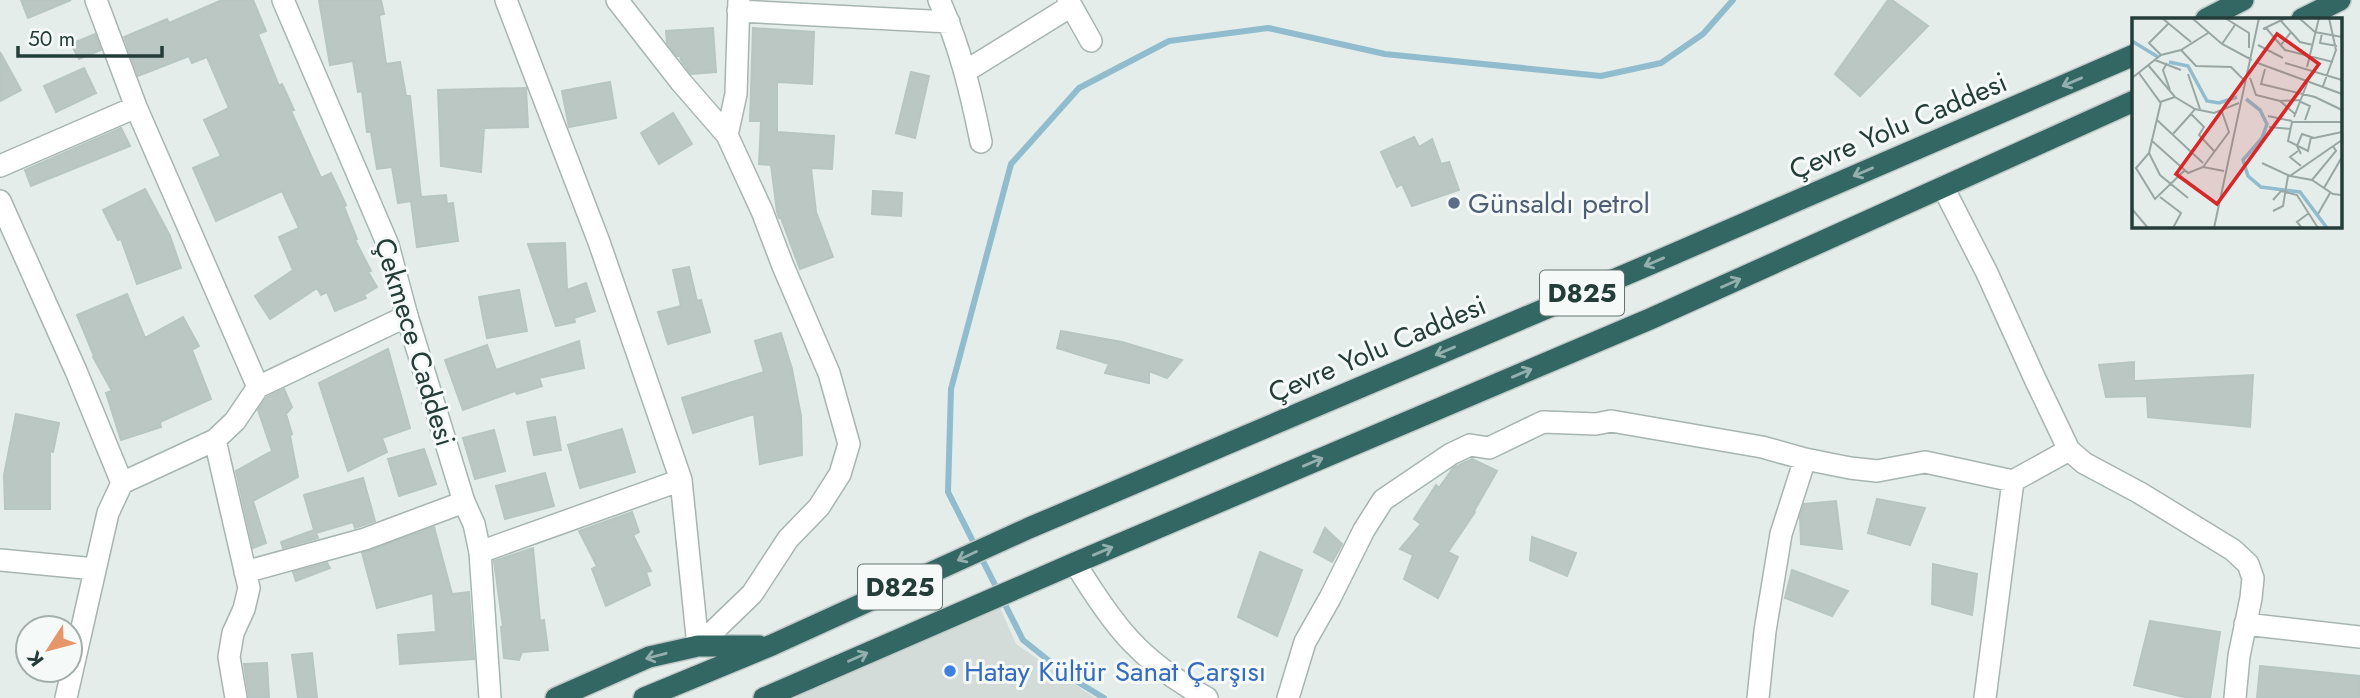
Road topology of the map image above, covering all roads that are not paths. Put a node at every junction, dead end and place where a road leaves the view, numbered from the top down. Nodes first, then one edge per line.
1 (96, 0) edge
2 (283, 0) edge
3 (506, 0) edge
4 (617, 0) edge
5 (939, 0) edge
6 (2244, 0) edge
7 (2340, 0) edge
8 (1070, 3) edge
9 (738, 6) edge
10 (2208, 18) edge
11 (2304, 18) edge
12 (949, 22) junction
13 (1091, 41) dead end
14 (2132, 56) edge
15 (966, 71) junction
16 (2132, 102) edge
17 (136, 107) junction
18 (727, 135) junction
19 (981, 142) dead end
20 (0, 166) edge
21 (1942, 187) junction
22 (0, 201) edge
23 (407, 316) junction
24 (258, 387) junction
25 (215, 440) junction
26 (2069, 450) junction
27 (1805, 459) junction
28 (681, 480) junction
29 (2013, 481) junction
30 (122, 483) junction
31 (464, 502) junction
32 (480, 552) junction
33 (0, 560) edge
34 (1074, 563) junction
35 (95, 569) junction
36 (245, 572) junction
37 (2245, 624) junction
38 (2360, 637) edge
39 (772, 645) junction
40 (698, 646) junction
41 (778, 694) edge
42 (66, 698) edge
43 (236, 698) edge
44 (490, 698) edge
45 (555, 698) edge
46 (644, 698) edge
47 (1207, 698) edge
48 (1287, 698) edge
49 (1758, 698) edge
50 (1985, 698) edge
51 (2235, 698) edge

1 - 17 street
2 - 23 street, Çekmece Caddesi
3 - 28 street
4 - 18 street
5 - 12 street
6 - 10 highway
7 - 11 highway
8 - 13 street
8 - 15 street
9 - 12 street
9 - 18 street
12 - 15 street
14 -> 39 highway, Çevre Yolu Caddesi / D825
15 - 19 street
16 - 21 highway, D825
17 - 20 street
17 - 24 street
18 - 40 street
21 - 26 street
34 -> 21 highway, D825
22 - 30 street
23 - 24 street
23 - 31 street, Çekmece Caddesi
24 - 25 street
25 - 30 street
25 - 36 street
26 - 29 street
26 - 37 street
27 - 29 street
27 - 48 street
27 - 49 street
28 - 32 street
28 - 40 street
29 - 50 street
30 - 35 street
31 - 32 street, Çekmece Caddesi
31 - 36 street
32 - 44 street, Çekmece Caddesi
33 - 35 street
41 -> 34 highway, D825
34 - 47 street
35 - 42 street
36 - 43 street
37 - 38 street
37 - 51 street
39 - 40 highway
39 - 46 highway, Çevre Yolu Caddesi / D825
40 -> 45 highway

